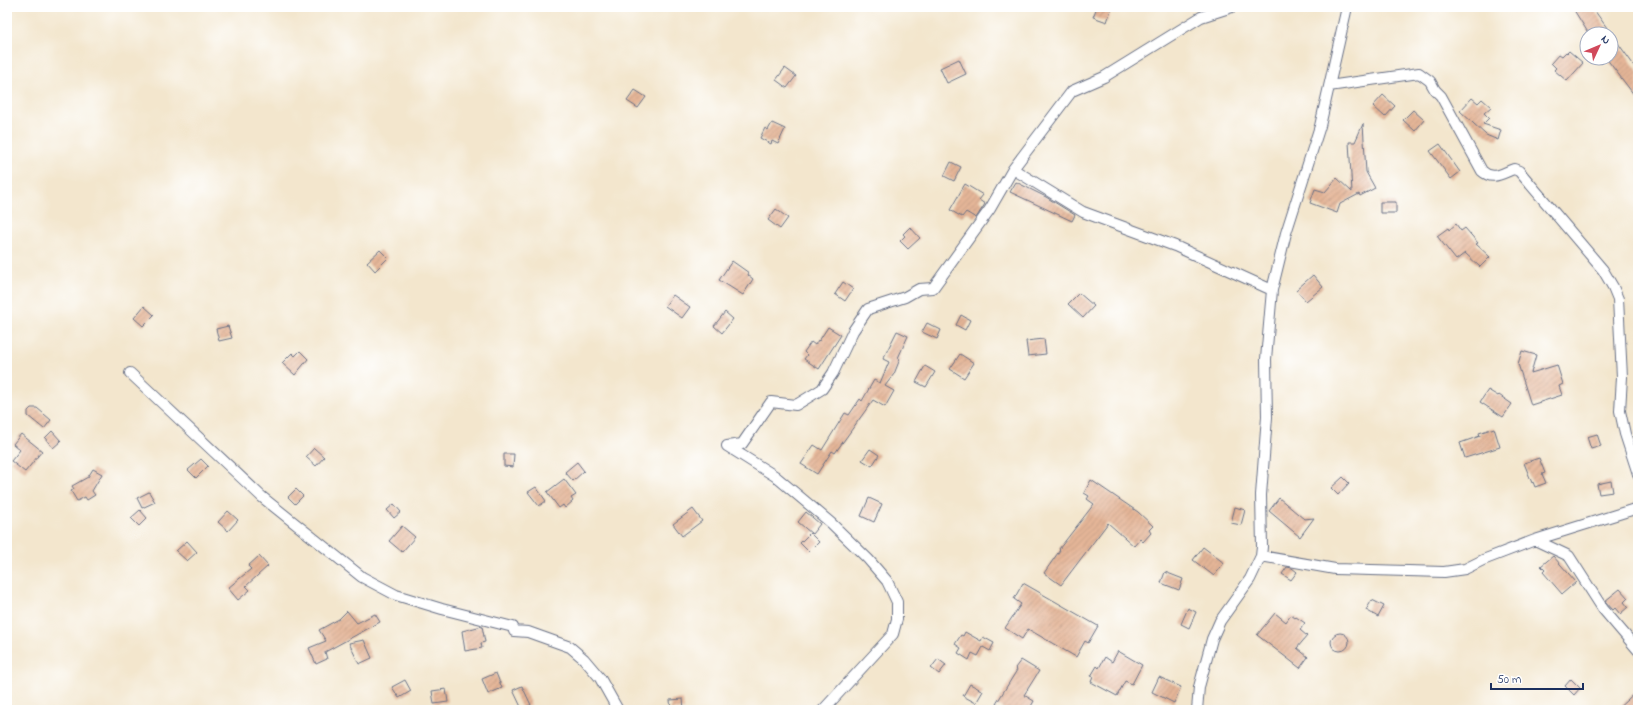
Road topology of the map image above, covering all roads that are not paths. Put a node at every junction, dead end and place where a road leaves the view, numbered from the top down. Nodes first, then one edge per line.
1 (1232, 7) edge
2 (1347, 7) edge
3 (1329, 86) junction
4 (1013, 169) junction
5 (1272, 290) junction
6 (130, 373) dead end
7 (1638, 474) edge
8 (1638, 508) edge
9 (1534, 540) junction
10 (1261, 556) junction
11 (1638, 650) edge
12 (618, 710) edge
13 (823, 710) edge
14 (1197, 710) edge

1 - 4 street
2 - 3 street
3 - 5 street
3 - 7 street
4 - 5 street
4 - 13 street
5 - 10 street
6 - 12 street
8 - 9 street
9 - 10 street
9 - 11 street
10 - 14 street

